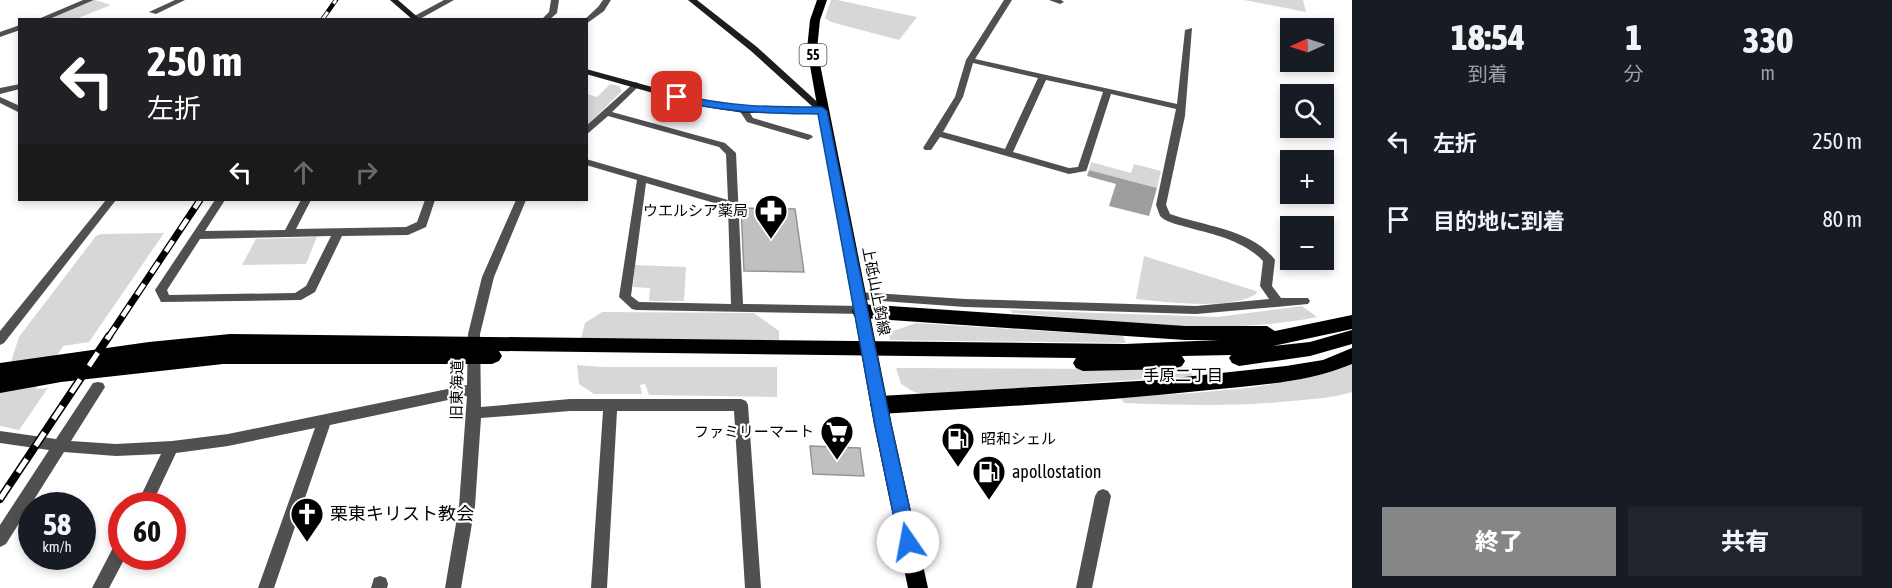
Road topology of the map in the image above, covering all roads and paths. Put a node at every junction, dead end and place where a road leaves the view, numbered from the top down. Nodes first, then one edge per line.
1 (90, 0) edge
2 (181, 0) edge
3 (394, 0) edge
4 (450, 0) edge
5 (555, 0) edge
6 (607, 0) edge
7 (692, 0) edge
8 (822, 0) edge
9 (1008, 0) edge
10 (153, 12) dead end
11 (44, 18) edge
12 (413, 18) edge
13 (416, 18) edge
14 (547, 18) edge
15 (588, 20) edge
16 (18, 28) edge
17 (1189, 30) dead end
18 (0, 35) edge
19 (970, 60) junction
20 (588, 72) edge
21 (1043, 76) junction
22 (634, 85) junction
23 (18, 86) edge
24 (1108, 90) junction
25 (0, 91) edge
26 (0, 100) edge
27 (1180, 107) junction
28 (18, 109) edge
29 (744, 110) junction
30 (822, 111) junction
31 (606, 112) junction
32 (588, 130) edge
33 (937, 133) junction
34 (808, 137) dead end
35 (928, 148) dead end
36 (1008, 153) junction
37 (588, 163) edge
38 (642, 178) junction
39 (110, 201) edge
40 (219, 201) edge
41 (305, 201) edge
42 (430, 201) edge
43 (521, 201) edge
44 (732, 205) junction
45 (338, 232) junction
46 (289, 233) junction
47 (198, 235) junction
48 (1304, 301) dead end
49 (1278, 303) junction
50 (860, 304) junction
51 (736, 307) junction
52 (1352, 322) edge
53 (1306, 333) junction
54 (1352, 338) edge
55 (0, 340) edge
56 (578, 351) junction
57 (898, 355) junction
58 (1352, 356) edge
59 (0, 371) edge
60 (0, 385) edge
61 (98, 387) dead end
62 (473, 389) junction
63 (610, 404) junction
64 (880, 405) junction
65 (474, 413) junction
66 (324, 421) junction
67 (2, 441) edge
68 (61, 446) junction
69 (172, 447) junction
70 (149, 492) edge
71 (1103, 496) dead end
72 (0, 539) edge
73 (110, 570) edge
74 (100, 588) edge
75 (266, 588) edge
76 (453, 588) edge
77 (599, 588) edge
78 (753, 588) edge
79 (918, 588) edge
80 (1084, 588) edge

1 - 11 street
2 - 10 street
3 - 12 street
4 - 13 street
5 - 14 street
6 - 15 street
7 - 30 street
8 - 30 main road, 上砥山上鈎線 / 55
9 - 19 street
16 - 18 street
17 - 27 street
19 - 21 street
19 - 33 street
20 - 22 street
21 - 24 street
21 - 36 street
22 - 29 street
22 - 31 street
23 - 25 street
24 - 27 street
24 - 36 street
26 - 28 street
27 - 49 street
29 - 30 street
29 - 34 street
30 - 50 main road, 上砥山上鈎線 / 55
31 - 32 street
31 - 44 street
33 - 35 street
33 - 36 street
37 - 38 street
38 - 44 street
38 - 51 street
39 - 55 street
40 - 47 street
41 - 46 street
42 - 45 street
43 - 62 street, 旧東海道
44 - 51 street
45 - 46 street
45 - 47 street
46 - 47 street
48 - 49 street
49 - 50 street
50 - 51 street
50 - 53 highway
50 - 64 main road, 上砥山上鈎線 / 55
52 - 53 highway
53 - 57 highway
54 - 57 highway
56 - 57 highway
56 - 59 highway
56 - 60 highway
58 - 64 highway
61 - 68 street
62 - 65 street, 旧東海道
62 - 66 street
63 - 65 street
63 - 77 street
63 - 78 street
64 - 79 main road, 上砥山上鈎線 / 55
65 - 76 street, 旧東海道
66 - 69 street
66 - 75 street
67 - 68 street
68 - 69 street
68 - 72 street
69 - 70 street
71 - 80 street
73 - 74 street

